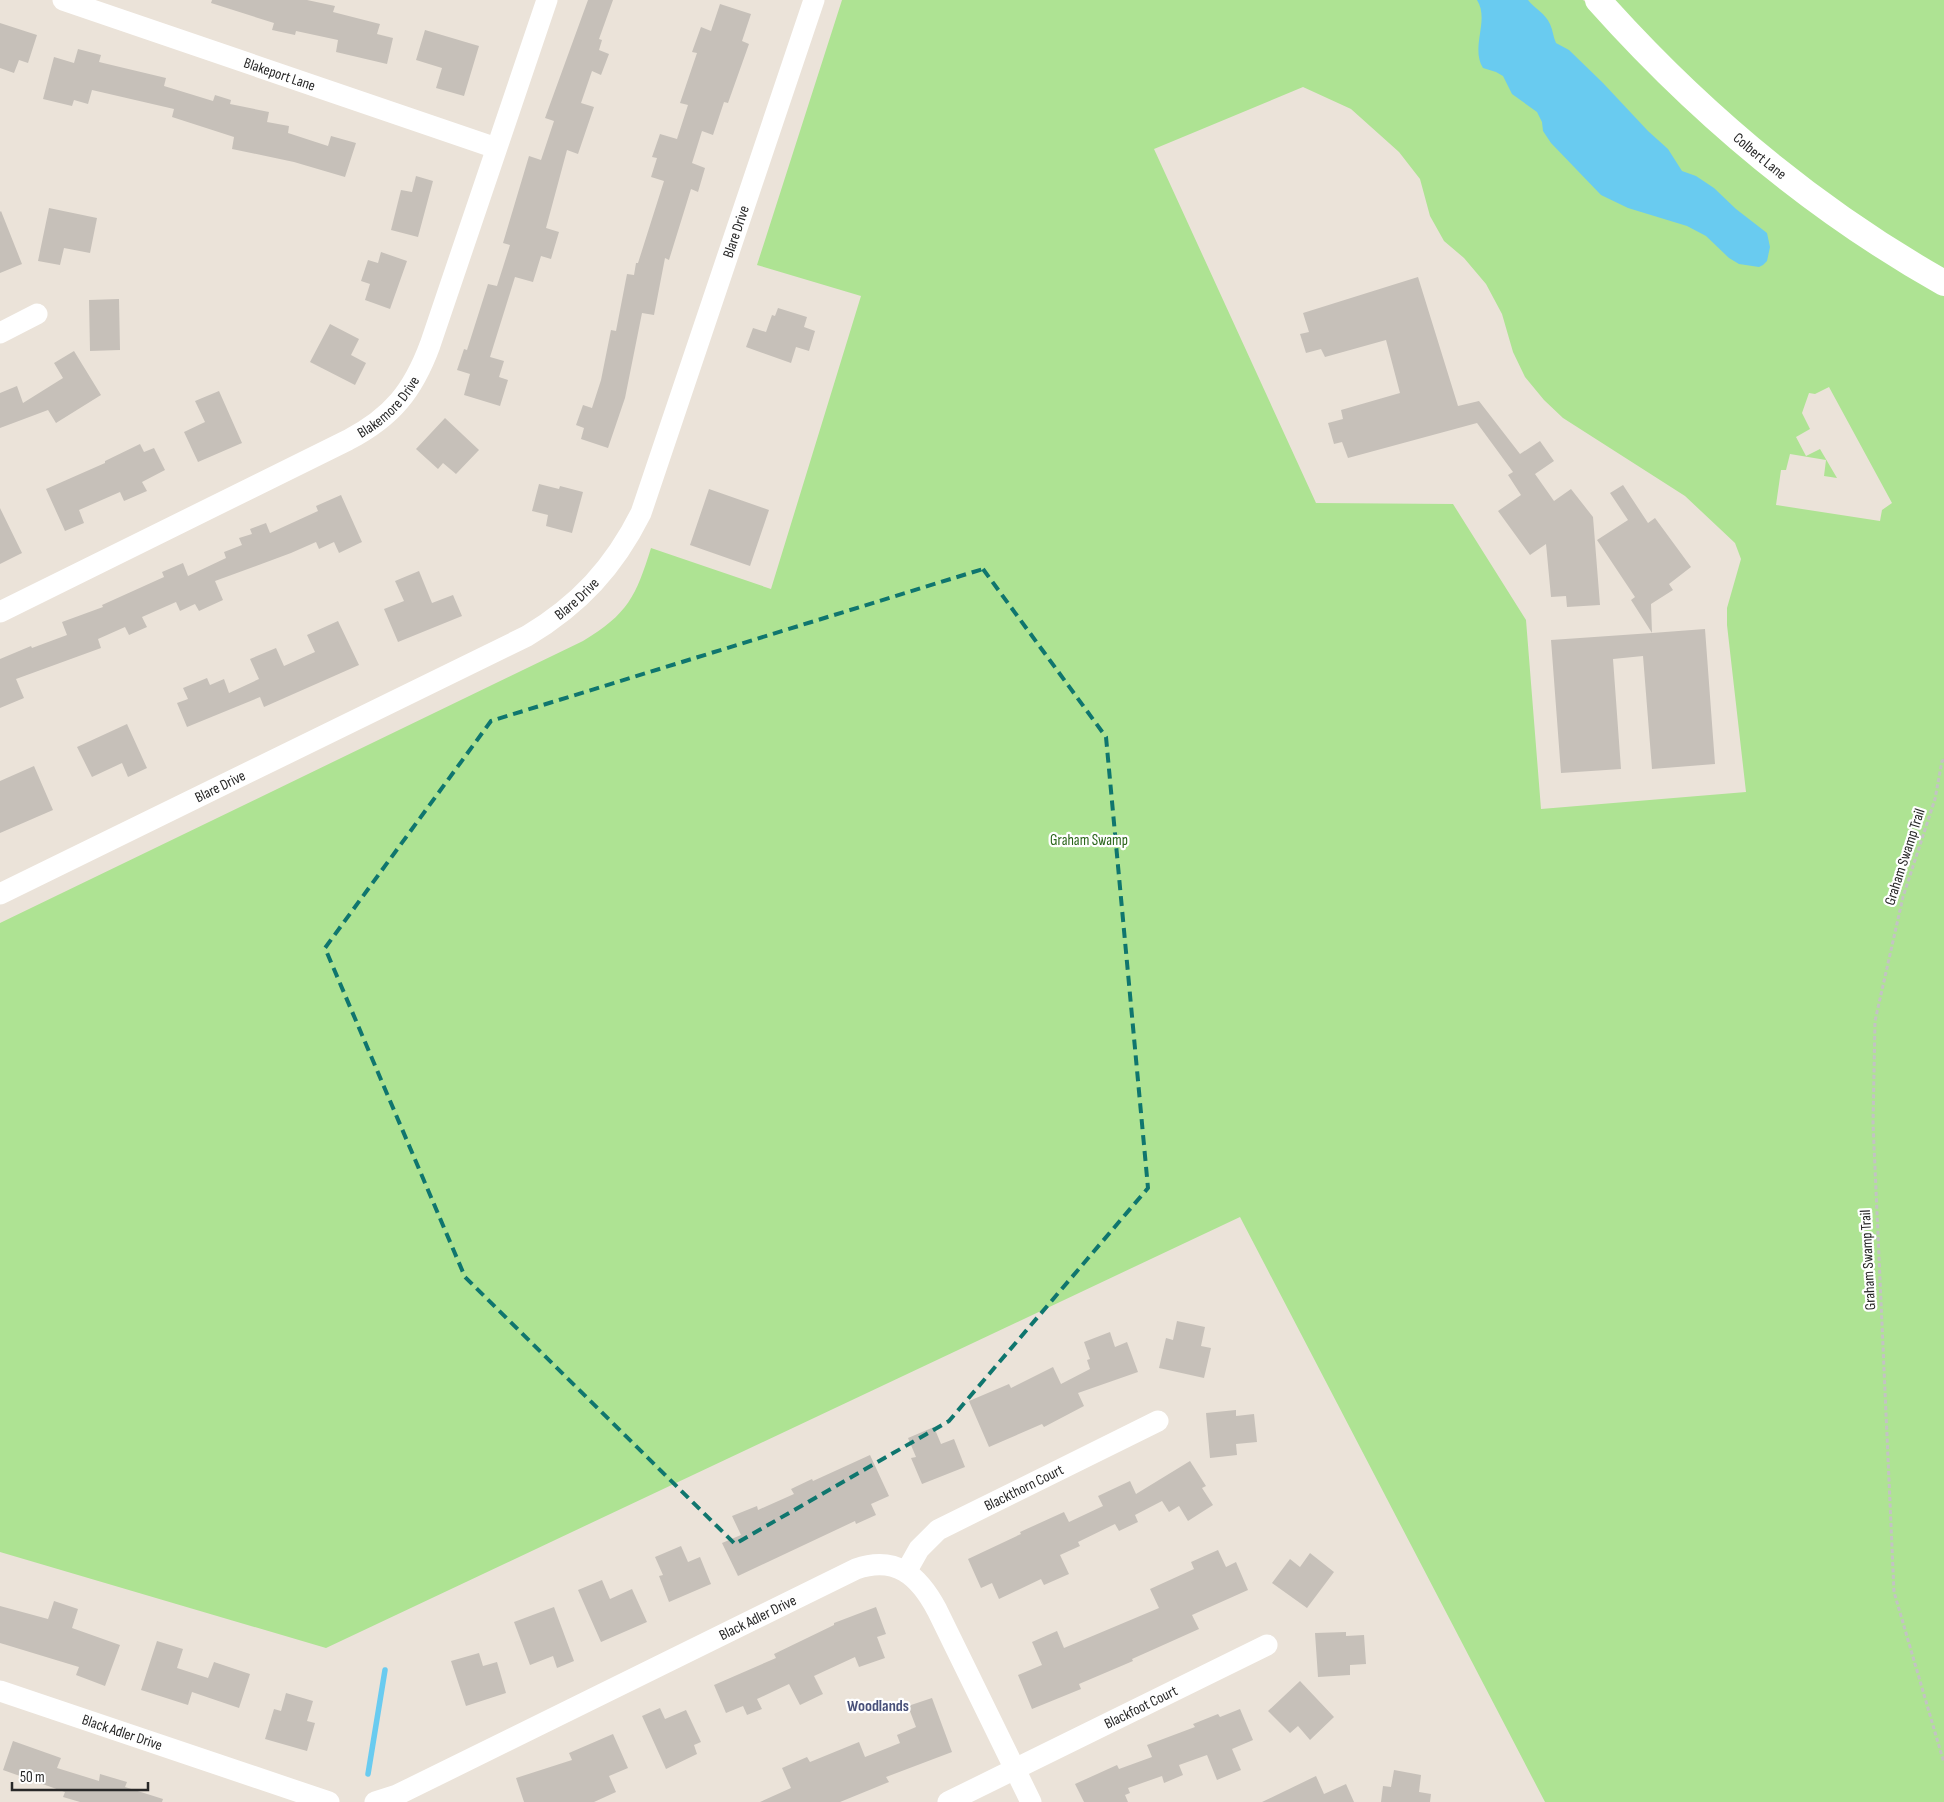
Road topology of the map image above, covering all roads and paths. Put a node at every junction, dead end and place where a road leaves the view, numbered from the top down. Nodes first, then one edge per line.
1 (63, 0) edge
2 (547, 0) edge
3 (814, 0) edge
4 (1598, 0) edge
5 (496, 148) junction
6 (1944, 283) edge
7 (37, 314) dead end
8 (0, 333) edge
9 (0, 612) edge
10 (1944, 760) edge
11 (0, 894) edge
12 (1158, 1421) dead end
13 (906, 1572) junction
14 (1267, 1645) dead end
15 (0, 1691) edge
16 (1944, 1763) edge
17 (1015, 1770) junction
18 (330, 1802) edge
19 (375, 1802) edge
20 (948, 1802) edge
21 (1031, 1802) edge

1 - 5 street, Blakeport Lane
2 - 5 street, Blakemore Drive
3 - 11 street, Blare Drive
4 - 6 street, Colbert Lane
5 - 9 street, Blakemore Drive
7 - 8 street
10 - 16 path, Graham Swamp Trail
12 - 13 street, Blackthorn Court
13 - 17 street, Black Adler Drive
13 - 19 street, Black Adler Drive
14 - 17 street, Blackfoot Court
15 - 18 street, Black Adler Drive
17 - 20 street, Blackfoot Court
17 - 21 street, Black Adler Drive

